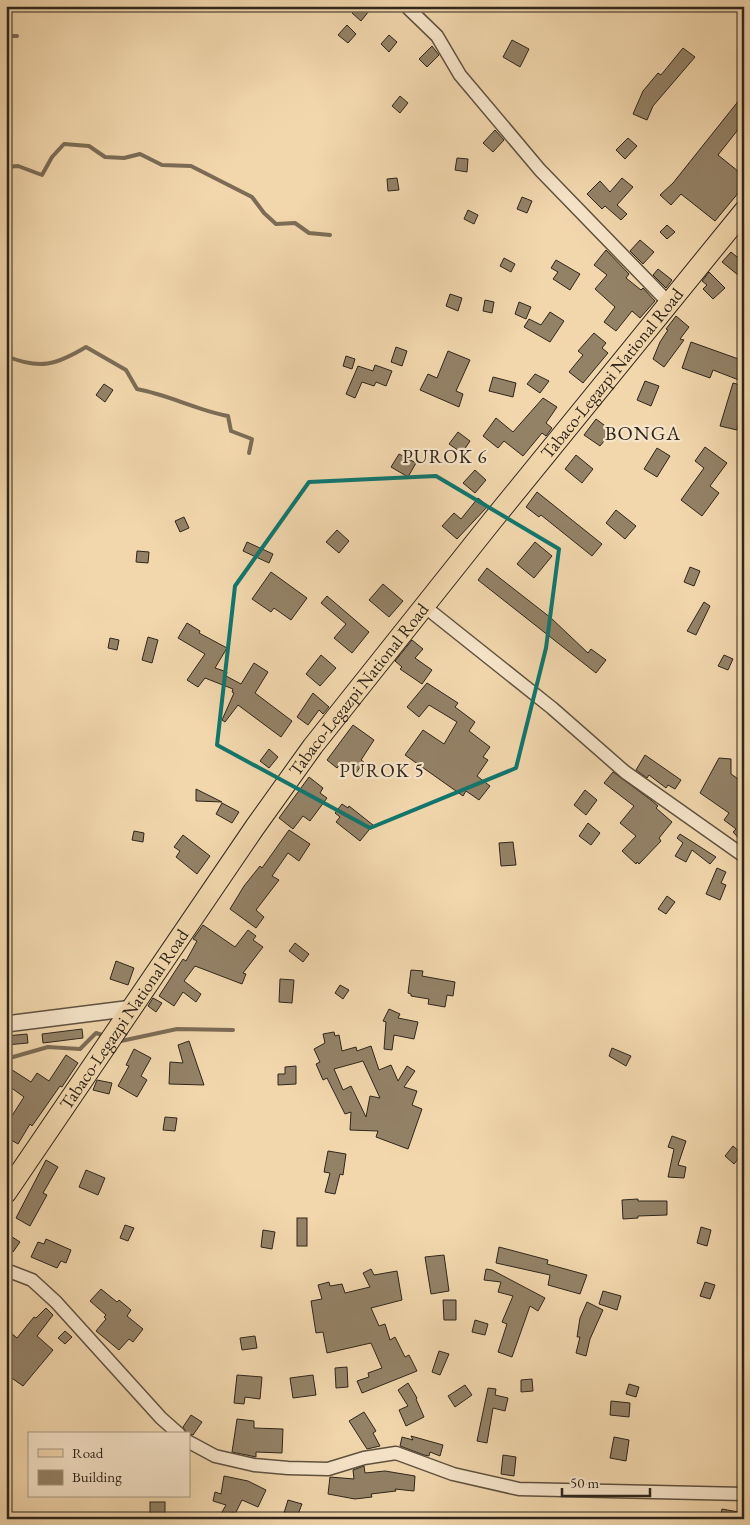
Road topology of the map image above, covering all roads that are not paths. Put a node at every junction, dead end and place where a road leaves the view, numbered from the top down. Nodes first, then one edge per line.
1 (406, 6) edge
2 (742, 216) edge
3 (669, 304) junction
4 (424, 606) junction
5 (744, 856) edge
6 (132, 1008) junction
7 (6, 1024) edge
8 (6, 1193) edge
9 (6, 1270) edge
10 (177, 1432) edge
11 (190, 1443) edge
12 (744, 1494) edge

1 - 3 street
2 - 3 main road, Tabaco-Legazpi National Road
3 - 4 main road, Tabaco-Legazpi National Road
4 - 5 street
4 - 6 main road, Tabaco-Legazpi National Road
6 - 7 street
6 - 8 main road, Tabaco-Legazpi National Road
9 - 10 street
11 - 12 street

